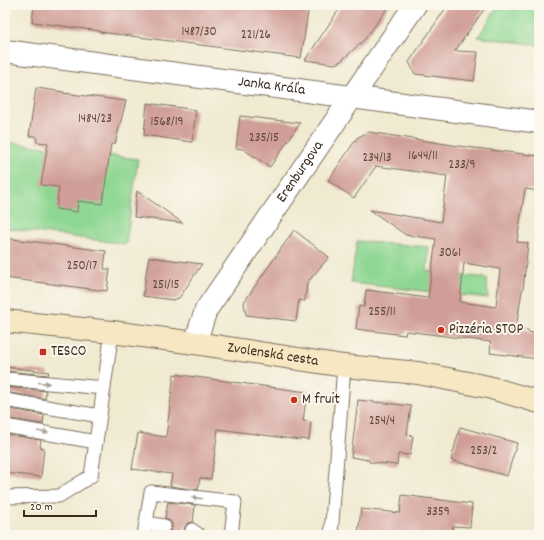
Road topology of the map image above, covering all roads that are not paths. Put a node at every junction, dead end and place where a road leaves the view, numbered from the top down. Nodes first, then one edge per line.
1 (415, 5) edge
2 (5, 51) edge
3 (351, 97) junction
4 (539, 122) edge
5 (5, 321) edge
6 (112, 332) junction
7 (195, 343) junction
8 (344, 366) junction
9 (5, 379) edge
10 (104, 388) junction
11 (5, 400) edge
12 (539, 402) edge
13 (100, 416) junction
14 (5, 426) edge
15 (96, 442) junction
16 (5, 497) edge
17 (164, 526) dead end
18 (145, 529) edge
19 (231, 535) edge
20 (331, 535) edge

1 - 3 street, Erenburgova
2 - 3 street, Janka Kráľa
3 - 4 street, Janka Kráľa
3 - 7 street, Erenburgova
5 - 6 street, Zvolenská cesta
6 - 7 street, Zvolenská cesta
6 - 10 lane
7 - 8 street, Zvolenská cesta
8 - 12 street, Zvolenská cesta
8 - 20 lane
9 -> 10 lane
10 - 13 lane
11 - 13 lane
13 - 15 lane
14 -> 15 lane
15 - 16 lane
17 - 18 lane
19 -> 18 lane

